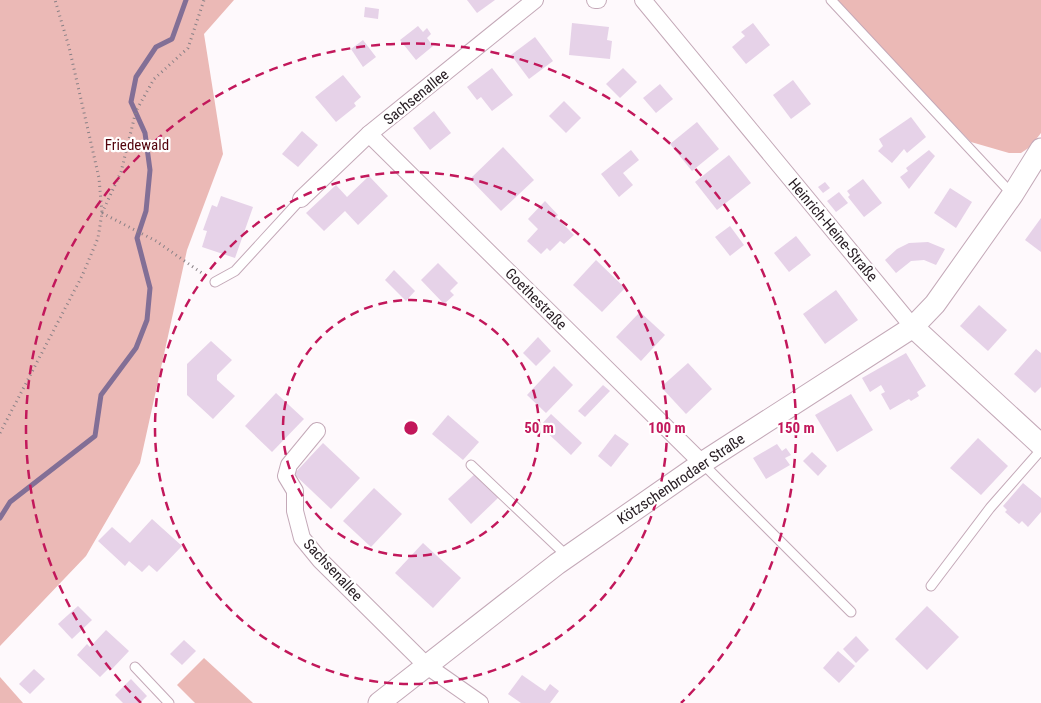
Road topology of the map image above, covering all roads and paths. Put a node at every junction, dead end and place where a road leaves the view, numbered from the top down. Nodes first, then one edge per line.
1 (55, 0) edge
2 (204, 0) edge
3 (535, 0) edge
4 (642, 0) edge
5 (832, 0) edge
6 (370, 134) junction
7 (1041, 149) edge
8 (1012, 194) junction
9 (301, 199) joint
10 (102, 213) junction
11 (215, 282) joint
12 (913, 327) junction
13 (317, 431) dead end
14 (0, 433) edge
15 (1041, 445) edge
16 (1041, 450) edge
17 (702, 463) junction
18 (471, 465) dead end
19 (568, 557) junction
20 (931, 586) dead end
21 (851, 612) dead end
22 (427, 666) junction
23 (135, 667) dead end
24 (169, 703) edge
25 (379, 703) edge
26 (480, 703) edge

1 - 10 path
2 - 10 path
3 - 6 street, Sachsenallee
4 - 12 street, Heinrich-Heine-Straße
5 - 8 lane
6 - 9 street, Sachsenallee
6 - 17 street, Goethestraße
7 - 8 street, Kötzschenbrodaer Straße
8 - 12 street, Kötzschenbrodaer Straße
9 - 11 lane
10 - 11 path
10 - 14 path
12 - 15 street, Heinrich-Heine-Straße
12 - 17 street, Kötzschenbrodaer Straße
13 - 22 street, Sachsenallee
16 - 20 lane
17 - 19 street, Kötzschenbrodaer Straße
17 - 21 lane
18 - 19 lane
19 - 22 street, Kötzschenbrodaer Straße
22 - 25 street, Kötzschenbrodaer Straße
22 - 26 street, Sachsenallee
23 - 24 lane

